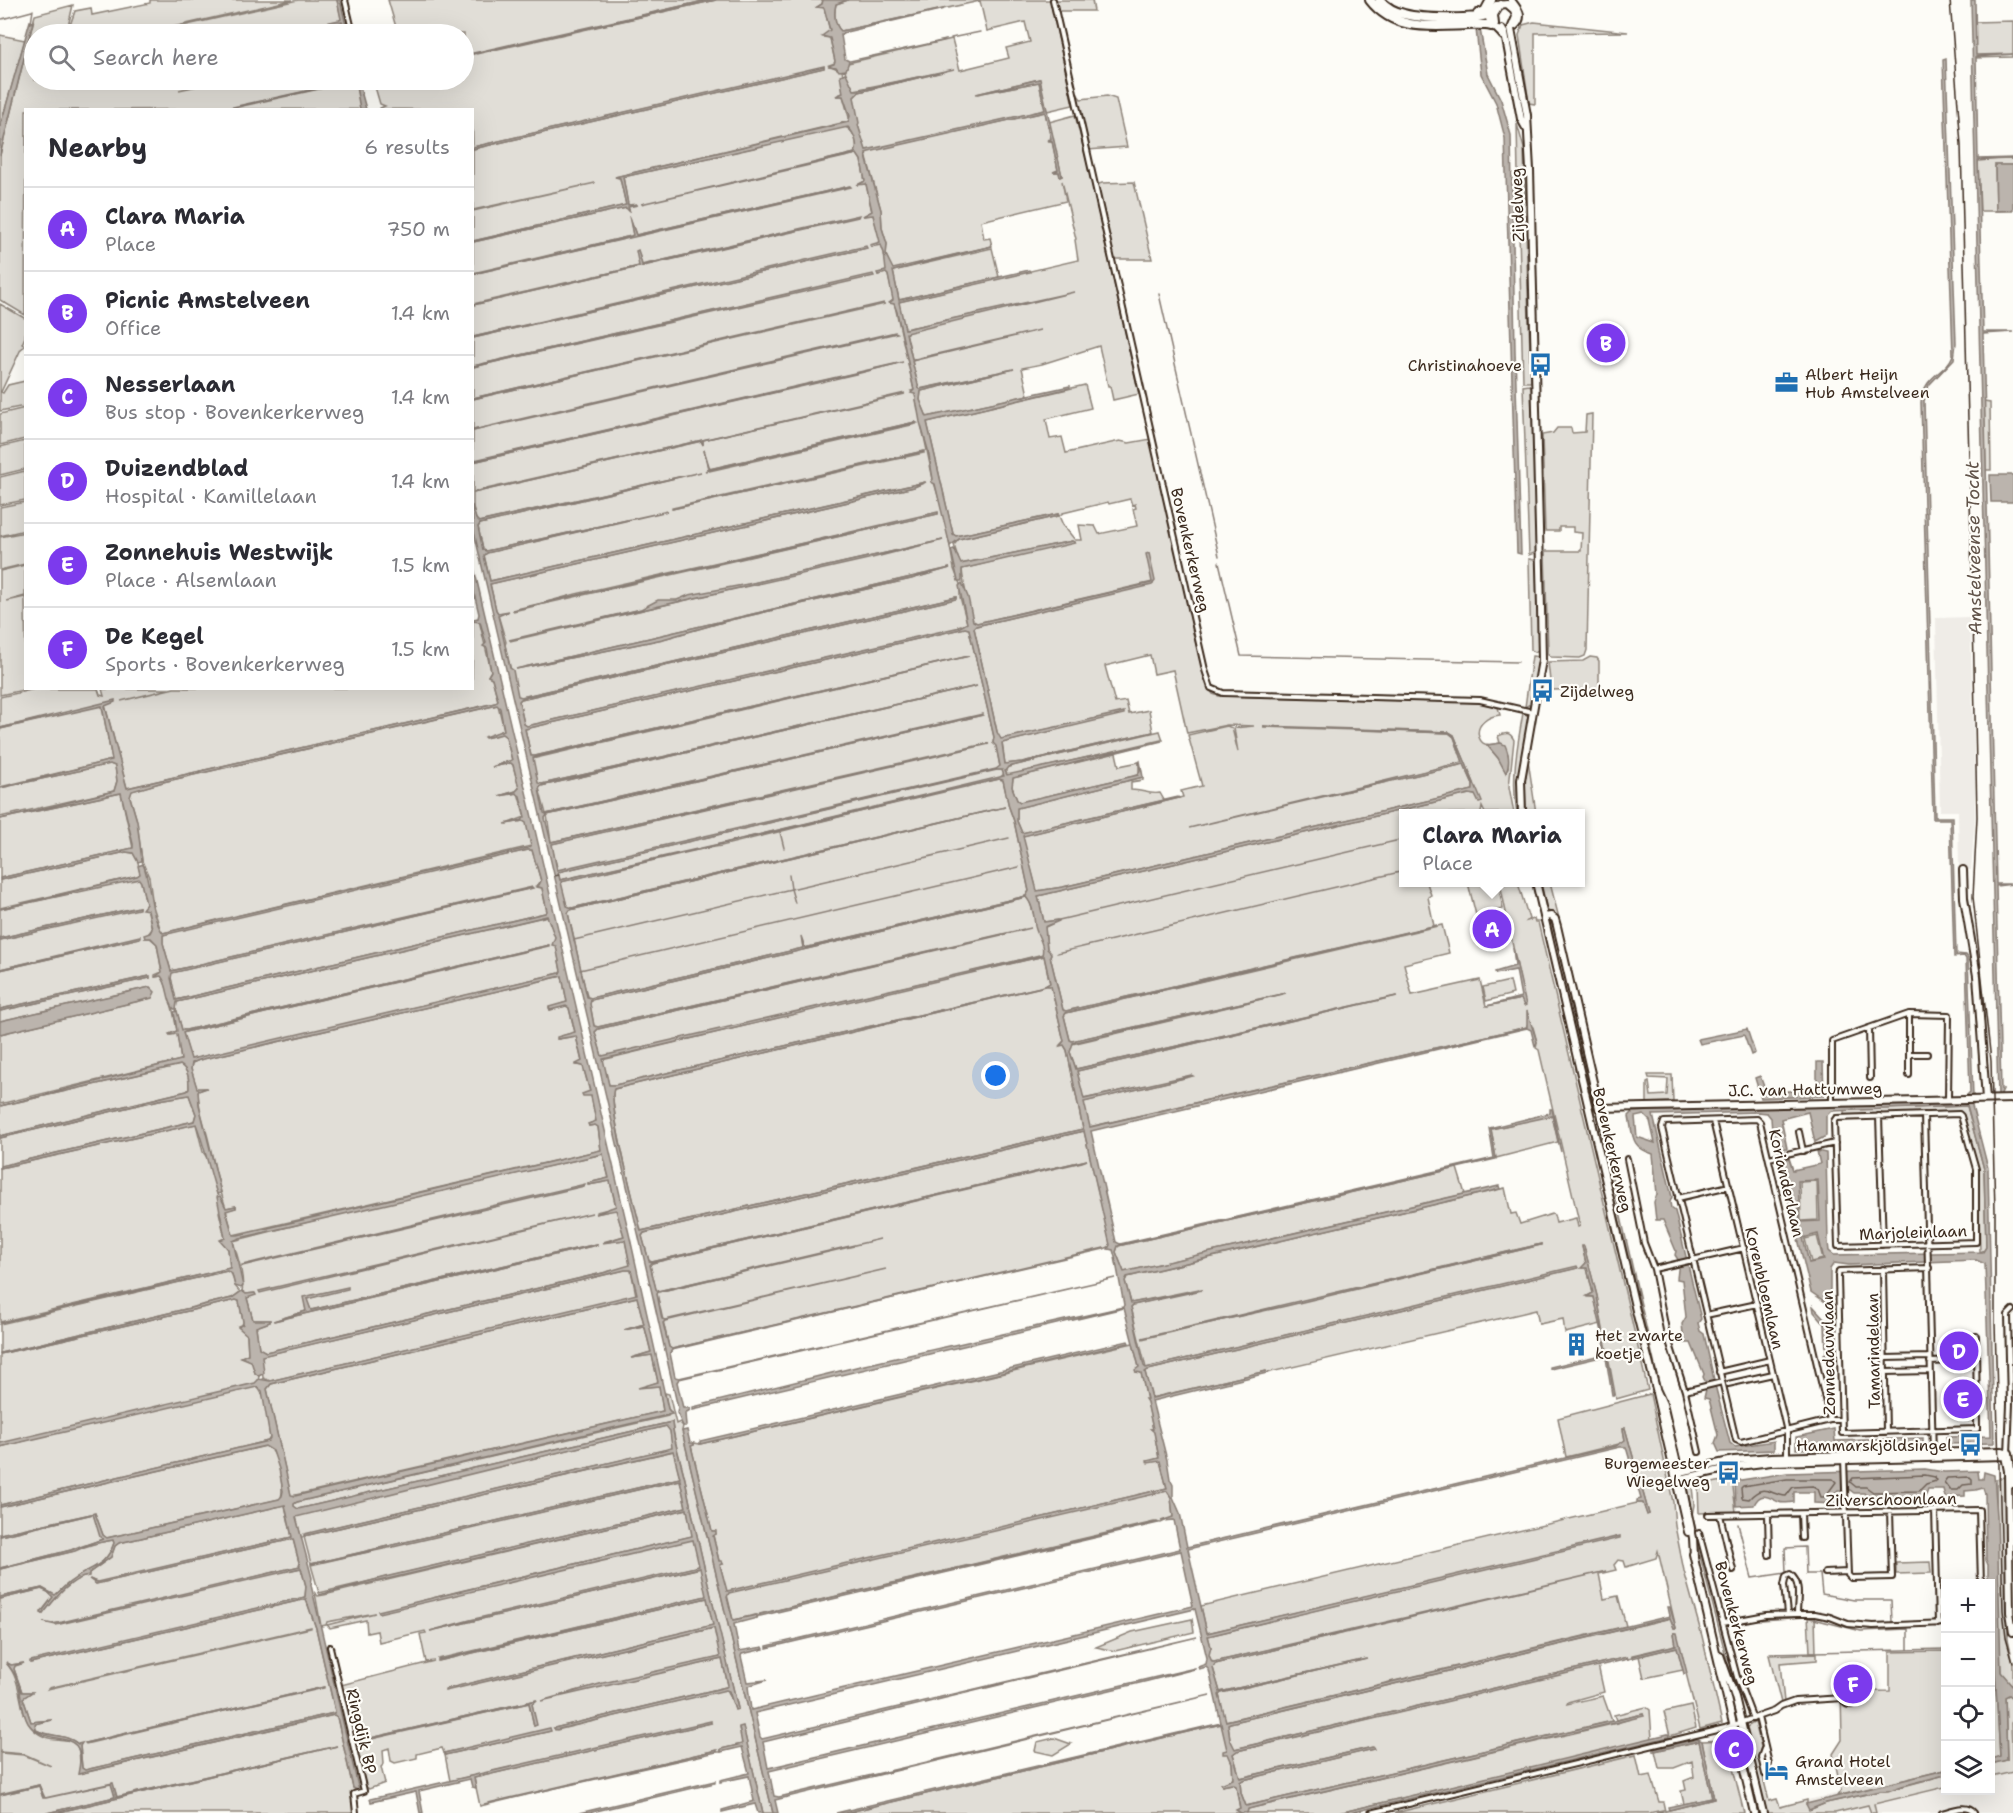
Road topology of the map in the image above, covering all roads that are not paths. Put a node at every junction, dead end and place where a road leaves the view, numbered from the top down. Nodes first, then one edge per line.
1 (345, 0) edge
2 (1053, 0) edge
3 (1370, 0) edge
4 (1380, 0) edge
5 (1503, 2) edge
6 (1468, 16) junction
7 (1491, 21) junction
8 (351, 24) edge
9 (1513, 28) junction
10 (1501, 30) junction
11 (1526, 129) junction
12 (1534, 712) junction
13 (1522, 809) edge
14 (1963, 870) dead end
15 (1537, 887) edge
16 (1541, 917) junction
17 (1909, 1014) junction
18 (1869, 1028) junction
19 (1909, 1054) junction
20 (1927, 1054) dead end
21 (1909, 1075) dead end
22 (1870, 1078) dead end
23 (1986, 1099) junction
24 (2013, 1099) edge
25 (1948, 1100) junction
26 (1832, 1102) junction
27 (1599, 1108) junction
28 (1924, 1115) junction
29 (1880, 1116) junction
30 (1713, 1121) junction
31 (1799, 1132) dead end
32 (1835, 1143) junction
33 (1803, 1151) junction
34 (1609, 1155) dead end
35 (1769, 1158) junction
36 (1627, 1160) dead end
37 (1729, 1186) junction
38 (1678, 1198) junction
39 (1928, 1244) junction
40 (1883, 1245) junction
41 (1744, 1248) junction
42 (1690, 1260) junction
43 (1928, 1266) junction
44 (1654, 1269) junction
45 (1883, 1269) junction
46 (1757, 1304) junction
47 (2013, 1310) edge
48 (1706, 1315) junction
49 (2013, 1317) edge
50 (2008, 1326) junction
51 (1976, 1336) dead end
52 (1885, 1358) junction
53 (1930, 1359) junction
54 (1770, 1360) junction
55 (1976, 1360) junction
56 (1930, 1371) junction
57 (1719, 1372) junction
58 (1885, 1372) junction
59 (1773, 1374) junction
60 (1722, 1382) junction
61 (1728, 1384) dead end
62 (1685, 1391) junction
63 (1830, 1420) junction
64 (1841, 1420) junction
65 (1932, 1431) junction
66 (1786, 1432) junction
67 (1886, 1432) junction
68 (1699, 1452) dead end
69 (1933, 1455) junction
70 (2007, 1455) junction
71 (1844, 1458) junction
72 (1787, 1459) junction
73 (1677, 1476) junction
74 (2013, 1484) edge
75 (1935, 1510) junction
76 (1890, 1511) junction
77 (1845, 1512) junction
78 (2010, 1512) edge
79 (1801, 1514) junction
80 (1707, 1515) dead end
81 (1720, 1515) junction
82 (1768, 1515) junction
83 (1699, 1533) dead end
84 (1802, 1538) dead end
85 (1769, 1555) dead end
86 (1733, 1570) dead end
87 (1848, 1572) junction
88 (1825, 1573) dead end
89 (1981, 1579) edge
90 (1787, 1614) junction
91 (1797, 1614) junction
92 (1723, 1623) junction
93 (1938, 1624) junction
94 (1941, 1624) edge
95 (2013, 1632) edge
96 (330, 1647) dead end
97 (1717, 1650) junction
98 (1843, 1698) dead end
99 (1756, 1718) junction
100 (1742, 1723) junction
101 (1733, 1726) junction
102 (1765, 1748) junction
103 (1974, 1812) edge
104 (356, 1813) edge
105 (1371, 1813) edge
106 (1754, 1813) edge
107 (1763, 1813) edge
108 (1942, 1813) edge

1 - 8 street
2 - 12 street, Bovenkerkerweg
3 - 7 highway
4 - 6 highway
5 - 6 highway
5 - 7 main road
5 - 9 main road
6 - 7 highway
7 - 10 main road
9 - 10 main road
9 - 11 main road, Zijdelweg
10 - 11 main road, Zijdelweg
11 - 12 main road, Zijdelweg
12 - 13 main road
14 - 23 main road
15 - 16 main road, Bovenkerkerweg
16 - 27 main road, Bovenkerkerweg
16 - 73 main road, Bovenkerkerweg
17 - 18 street
17 - 19 street
17 - 25 street
18 - 22 street
18 - 26 street
19 - 20 street
19 - 21 street
23 - 24 main road, J.C. van Hattumweg
23 - 25 main road, J.C. van Hattumweg
25 - 26 main road, J.C. van Hattumweg
26 - 27 main road, J.C. van Hattumweg
27 - 34 street, Bovenkerkerweg
28 - 29 street, Marjoleinlaan
28 - 39 street
28 - 39 street, Marjoleinlaan
29 - 32 street, Marjoleinlaan
29 - 40 street
30 - 35 street, Korianderlaan
30 - 37 street, Korenbloemlaan
30 - 38 street, Korianderlaan
31 - 33 street
32 - 33 street
32 - 40 street, Marjoleinlaan
33 - 35 street
35 - 63 street, Korianderlaan
36 - 44 street
37 - 38 street
37 - 41 street, Korenbloemlaan
38 - 42 street, Korianderlaan
39 - 40 street, Marjoleinlaan
39 - 43 street
41 - 42 street
41 - 46 street, Korenbloemlaan
42 - 44 street
42 - 48 street, Korianderlaan
43 - 45 street, Zonnedauwlaan
43 - 53 street
44 - 62 street
45 - 52 street, Tamarindelaan
45 - 64 street, Zonnedauwlaan
46 - 48 street
46 - 54 street, Korenbloemlaan
47 - 50 street
48 - 57 street, Korianderlaan
49 - 50 street
50 - 70 street
51 - 55 street
52 - 53 street
52 - 58 street, Tamarindelaan
53 - 55 street
53 - 56 street
54 - 57 street
54 - 59 street, Korenbloemlaan
55 - 65 street, Zonnedauwlaan
56 - 58 street
56 - 65 street
57 - 60 street, Korianderlaan
58 - 67 street, Tamarindelaan
59 - 61 street
59 - 66 street, Korenbloemlaan
60 - 62 street
60 - 66 street, Korianderlaan
62 - 68 street
63 - 64 street, Korianderlaan
63 - 66 street, Korianderlaan
64 - 67 street, Zonnedauwlaan
65 - 67 street, Zonnedauwlaan
65 - 69 street
66 - 72 street, Korenbloemlaan
69 - 70 main road
69 - 71 main road
70 - 74 main road
70 - 78 main road
71 - 72 main road
71 - 77 street
72 - 73 main road
73 - 97 main road, Bovenkerkerweg
75 - 76 street, Zilverschoonlaan
75 - 89 street, Zilverschoonlaan
75 - 93 street
76 - 77 street, Zilverschoonlaan
76 - 87 street
77 - 79 street, Zilverschoonlaan
77 - 87 street
78 - 95 main road
79 - 82 street, Zilverschoonlaan
79 - 84 street, Zilverschoonlaan
80 - 81 street, Zilverschoonlaan
81 - 82 street, Zilverschoonlaan
81 - 86 street
82 - 85 street
83 - 92 street, Bovenkerkerweg
87 - 88 street
90 - 91 street
90 - 91 street
90 - 92 street
91 - 93 street
92 - 99 street, Bovenkerkerweg
93 - 94 street
96 - 104 street, Ringdijk BP
97 - 100 main road, Bovenkerkerweg
97 - 101 main road, Bovenkerkerweg
98 - 99 street
99 - 100 street
99 - 102 street, Bovenkerkerweg
100 - 101 street
100 - 107 main road, Bovenkerkerweg
101 - 105 street
101 - 106 main road, Bovenkerkerweg
102 - 102 street
103 - 108 street

